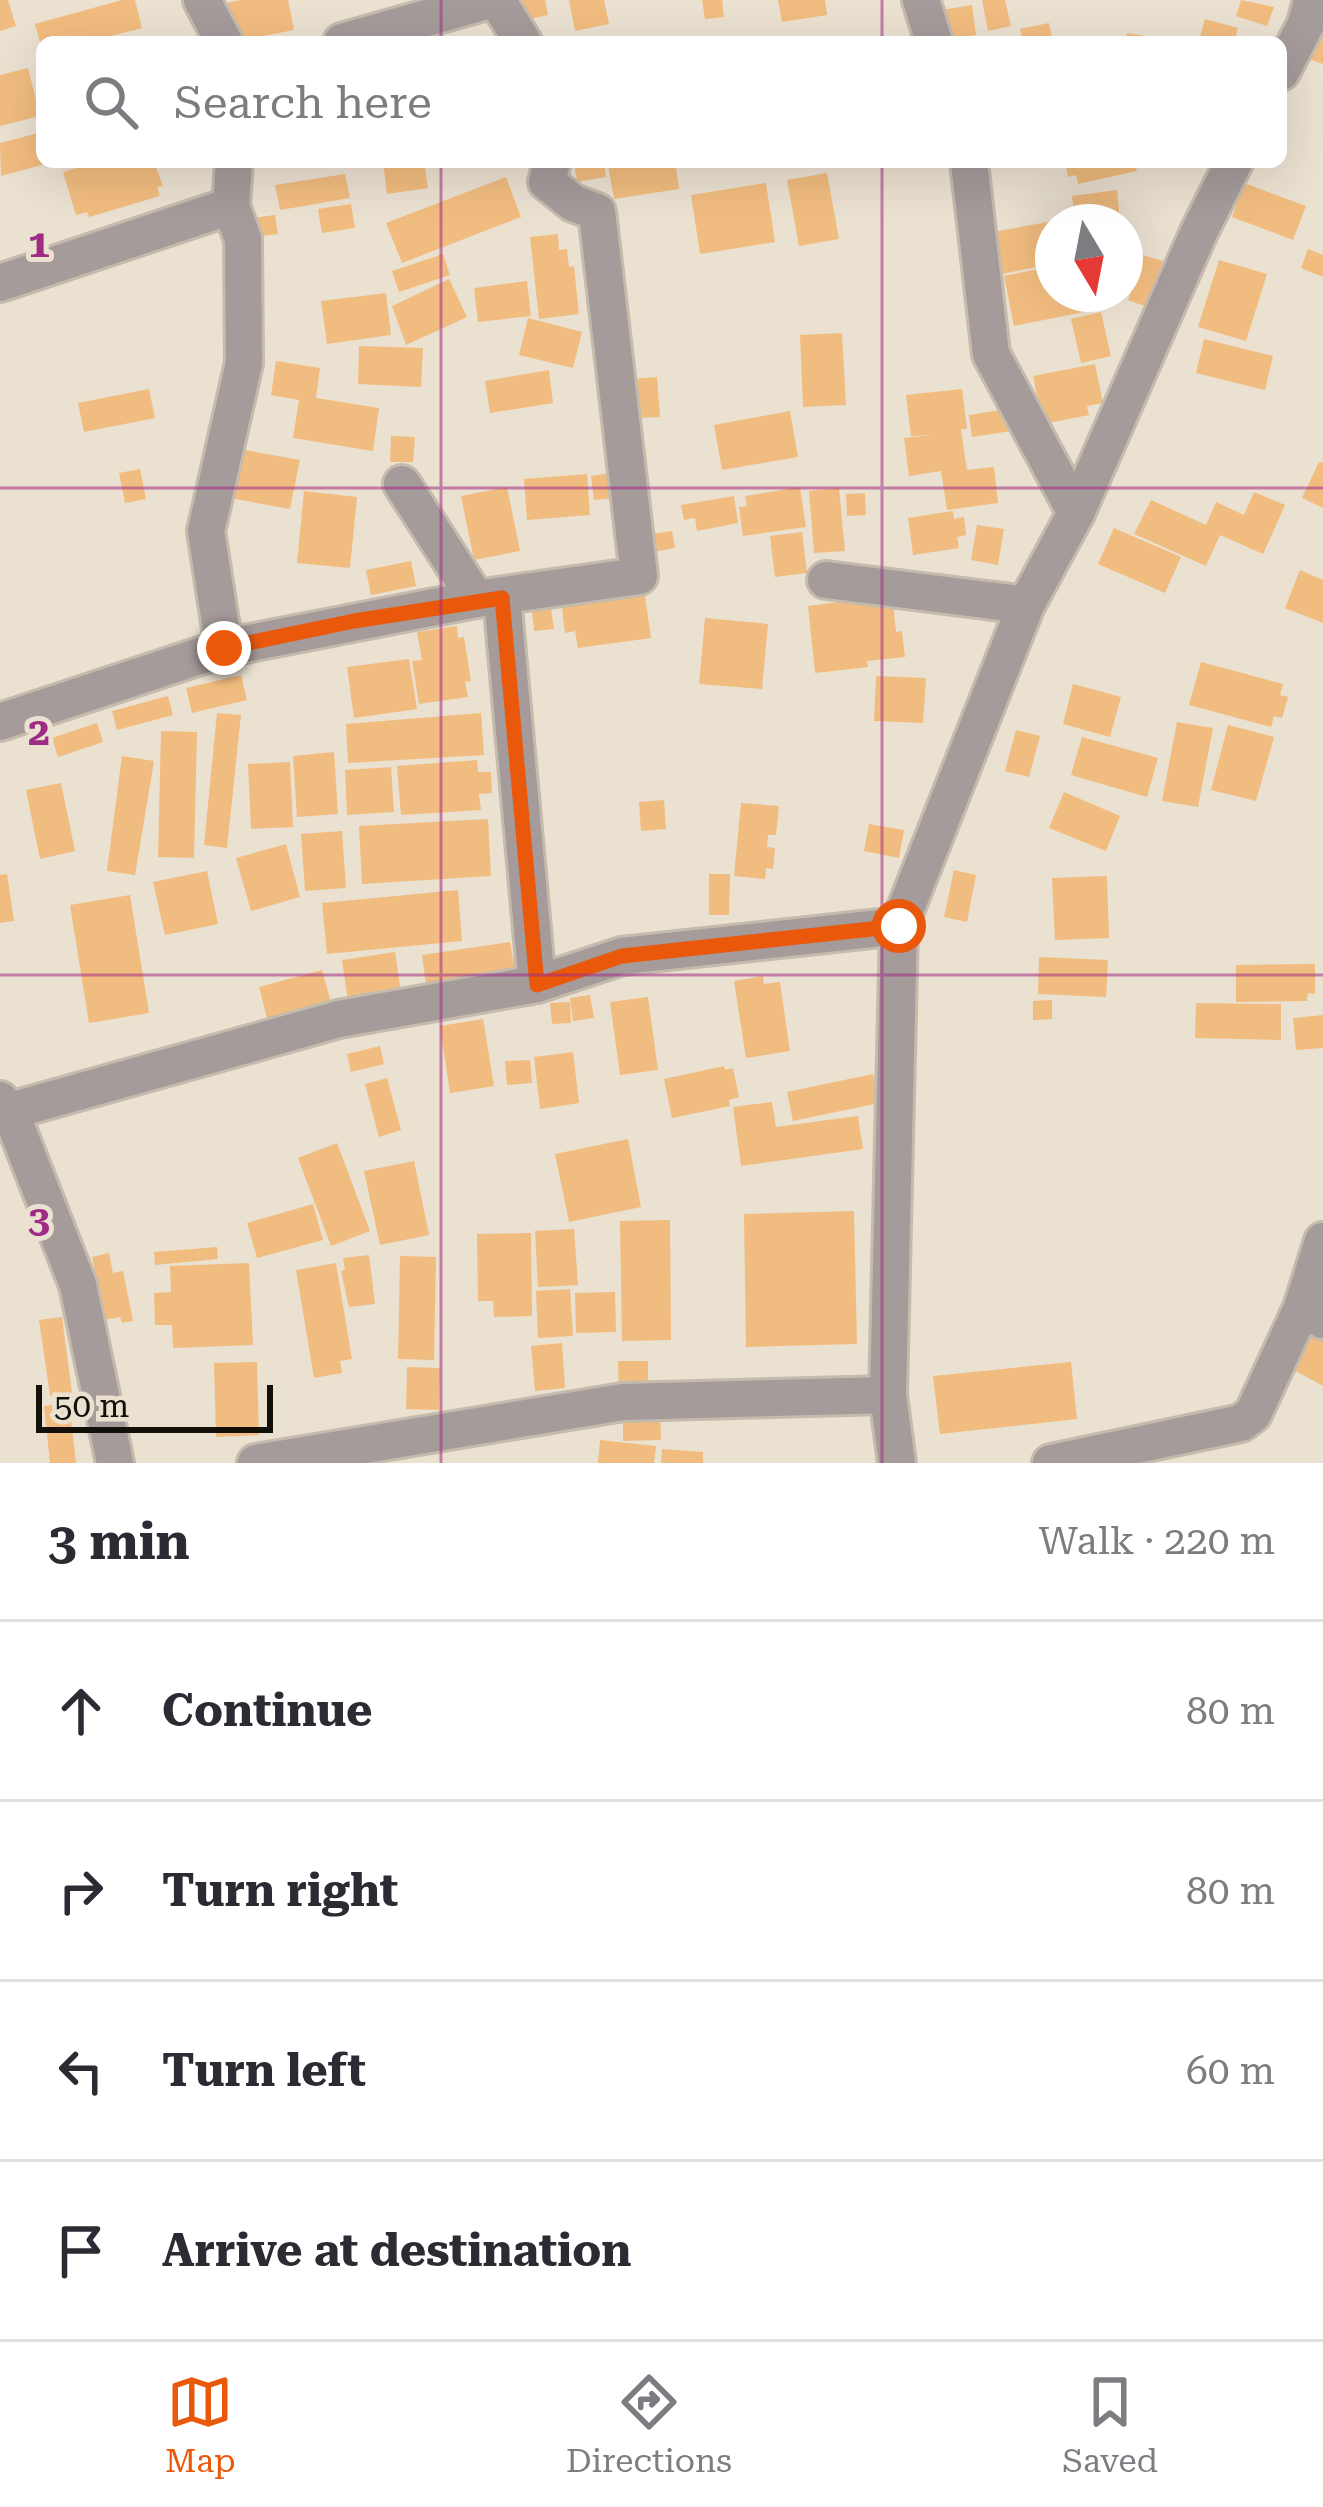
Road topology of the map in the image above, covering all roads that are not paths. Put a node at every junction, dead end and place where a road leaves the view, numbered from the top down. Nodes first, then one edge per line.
1 (202, 0) edge
2 (494, 0) edge
3 (921, 0) edge
4 (1312, 0) edge
5 (221, 36) edge
6 (364, 36) edge
7 (519, 36) edge
8 (932, 36) edge
9 (1287, 60) edge
10 (234, 168) edge
11 (551, 168) edge
12 (970, 168) edge
13 (1231, 168) edge
14 (232, 206) junction
15 (0, 283) edge
16 (402, 484) dead end
17 (1076, 514) junction
18 (826, 580) dead end
19 (489, 598) junction
20 (1026, 605) junction
21 (224, 648) junction
22 (0, 722) edge
23 (899, 926) junction
24 (537, 985) junction
25 (5, 1106) edge
26 (1323, 1241) edge
27 (1313, 1314) edge
28 (888, 1395) junction
29 (115, 1463) edge
30 (256, 1463) edge
31 (897, 1463) edge
32 (1051, 1463) edge

1 - 5 street
2 - 6 street
2 - 7 street
3 - 8 street
4 - 9 street
10 - 14 street
11 - 19 street
12 - 17 street
13 - 17 street
14 - 15 street
14 - 21 street
16 - 19 street
17 - 20 street
18 - 20 street
19 - 21 street
19 - 24 street
20 - 23 street
21 - 22 street
23 - 24 street
23 - 28 street
24 - 25 street
25 - 29 street
26 - 27 street
27 - 32 street
28 - 30 street
28 - 31 street

